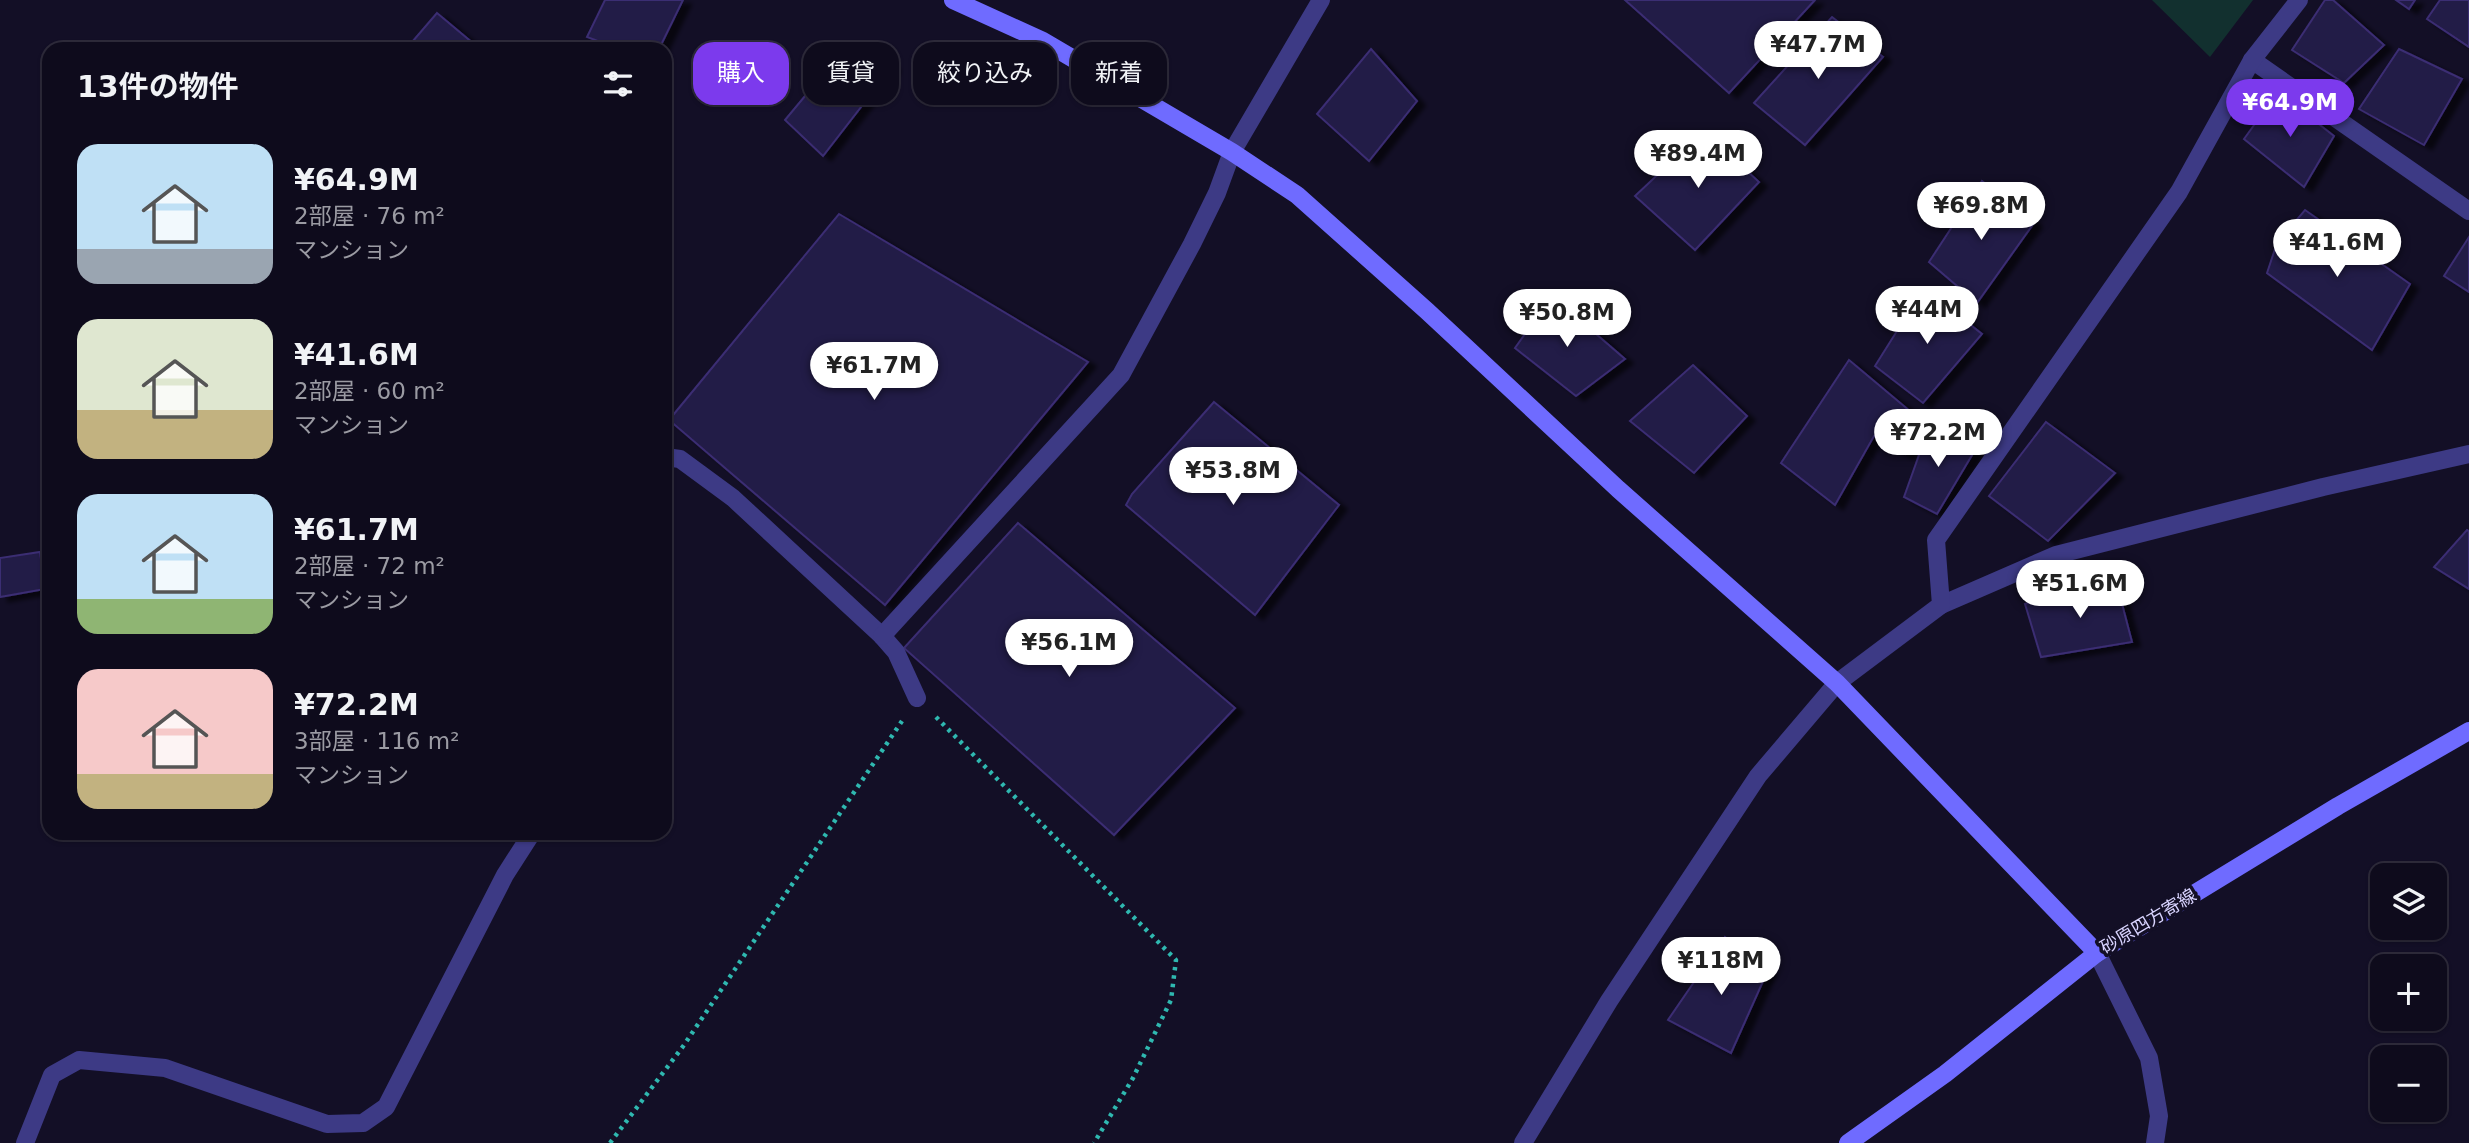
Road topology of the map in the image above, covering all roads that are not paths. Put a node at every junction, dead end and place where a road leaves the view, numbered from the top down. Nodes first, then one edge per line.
1 (953, 0) edge
2 (1321, 0) edge
3 (2299, 0) edge
4 (2252, 60) junction
5 (1232, 152) junction
6 (2469, 211) edge
7 (2469, 454) edge
8 (672, 458) edge
9 (1941, 605) junction
10 (881, 636) junction
11 (1837, 683) junction
12 (917, 698) road end
13 (2469, 731) edge
14 (528, 840) edge
15 (2097, 953) junction
16 (25, 1143) edge
17 (1523, 1143) edge
18 (1848, 1143) edge
19 (2155, 1143) edge

1 - 5 street
2 - 5 street
3 - 4 street
4 - 6 street
4 - 9 street
5 - 10 street
5 - 11 street
7 - 9 street
8 - 10 street
9 - 11 street
10 - 12 street
11 - 15 street
11 - 17 street
13 - 15 street, 砂原四方寄線
14 - 16 street
15 - 18 street, 砂原四方寄線
15 - 19 street

